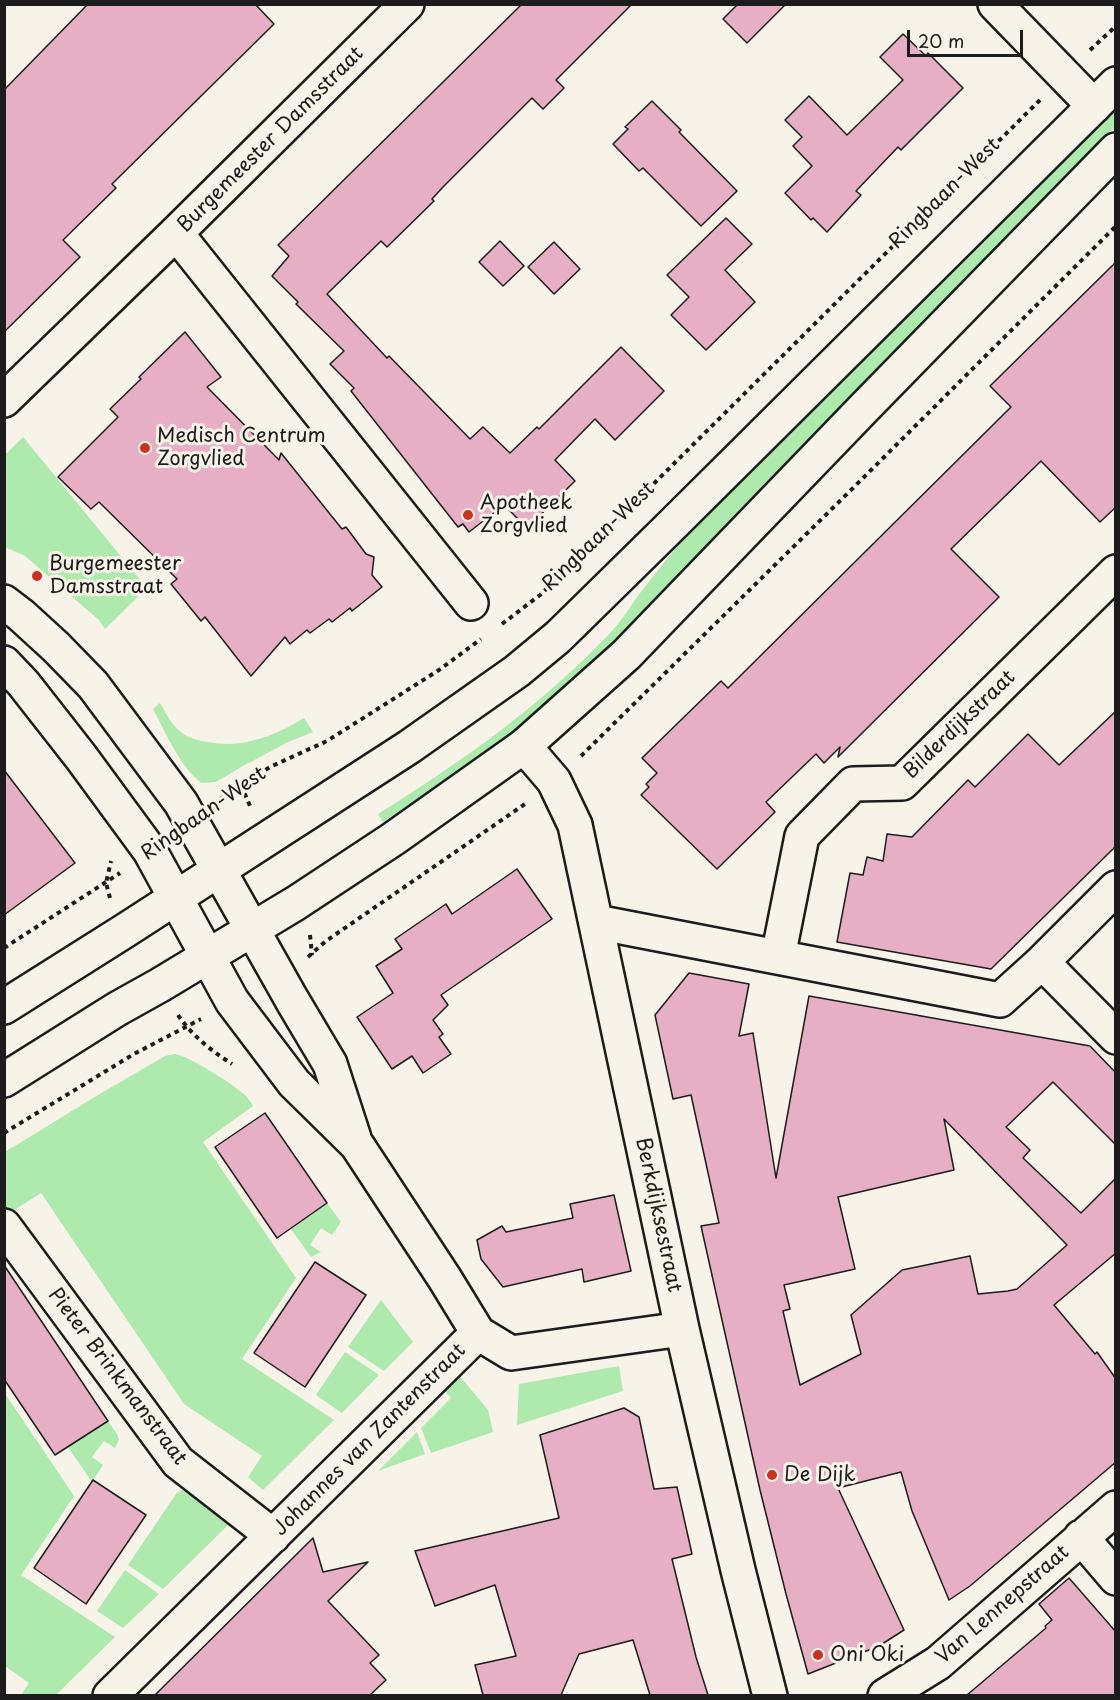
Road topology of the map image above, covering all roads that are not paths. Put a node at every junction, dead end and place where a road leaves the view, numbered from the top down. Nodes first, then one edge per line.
1 (407, 4) edge
2 (995, 4) edge
3 (1105, 95) edge
4 (1116, 150) edge
5 (176, 233) junction
6 (4, 400) edge
7 (1116, 572) edge
8 (4, 602) edge
9 (471, 603) dead end
10 (4, 663) edge
11 (524, 746) junction
12 (218, 870) junction
13 (1116, 888) edge
14 (176, 897) junction
15 (596, 922) junction
16 (253, 929) junction
17 (207, 956) junction
18 (778, 957) junction
19 (1042, 962) junction
20 (4, 1007) edge
21 (1115, 1034) edge
22 (4, 1080) edge
23 (357, 1145) junction
24 (4, 1226) edge
25 (682, 1329) junction
26 (478, 1333) junction
27 (1116, 1508) edge
28 (273, 1536) junction
29 (1081, 1537) junction
30 (1116, 1578) edge
31 (110, 1695) edge
32 (770, 1695) edge
33 (885, 1695) edge

1 - 5 street, Burgemeester Damsstraat
2 - 3 street
3 - 12 street
4 - 11 street
5 - 6 street, Burgemeester Damsstraat
5 - 9 street
7 - 18 street, Bilderdijkstraat
8 - 12 street
10 - 14 street
11 - 15 street, Berkdijksestraat
11 - 16 street
12 - 14 street
12 - 16 street
13 - 19 street
14 - 17 street
14 - 20 street
15 - 18 street
15 - 25 street, Berkdijksestraat
16 - 17 street
16 - 23 street
17 - 22 street
17 - 23 street
18 - 19 street
19 - 21 street
23 - 26 street
24 - 28 street, Pieter Brinkmanstraat
25 - 26 street, Johannes van Zantenstraat
25 - 32 street, Berkdijksestraat
26 - 28 street, Johannes van Zantenstraat
27 - 29 street, Van Lennepstraat
28 - 31 street, Johannes van Zantenstraat
29 - 30 street
29 - 33 street, Van Lennepstraat

